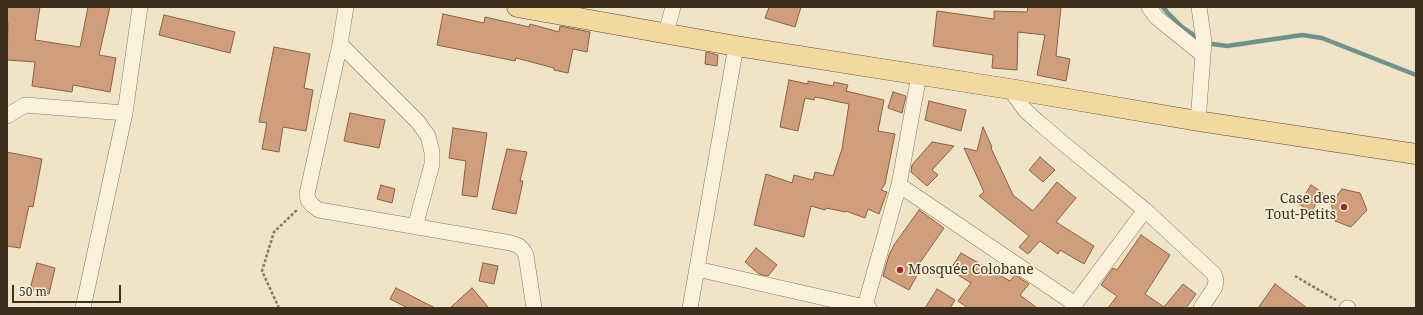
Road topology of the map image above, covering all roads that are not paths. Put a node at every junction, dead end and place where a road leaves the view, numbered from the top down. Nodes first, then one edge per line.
1 (140, 7) edge
2 (346, 7) edge
3 (518, 7) edge
4 (673, 7) edge
5 (1149, 7) edge
6 (1199, 7) edge
7 (666, 34) junction
8 (340, 44) junction
9 (736, 46) junction
10 (1203, 55) junction
11 (919, 75) junction
12 (1010, 89) junction
13 (125, 113) junction
14 (7, 116) edge
15 (1198, 121) junction
16 (1416, 154) edge
17 (899, 185) junction
18 (1146, 210) junction
19 (415, 227) junction
20 (697, 269) junction
21 (1074, 306) edge
22 (867, 307) edge
23 (83, 308) edge
24 (534, 308) edge
25 (690, 308) edge
26 (1201, 308) edge

1 - 13 street
2 - 8 street
3 - 7 main road
4 - 7 street
5 - 10 street
6 - 10 street
7 - 9 main road
8 - 19 street
8 - 19 street
9 - 11 main road
9 - 20 street
10 - 15 street
11 - 12 main road
11 - 17 street
12 - 15 main road
12 - 18 street
13 - 14 street
13 - 23 street
15 - 16 main road
17 - 21 street
17 - 22 street
18 - 21 street
18 - 26 street
19 - 24 street
20 - 22 street
20 - 25 street

